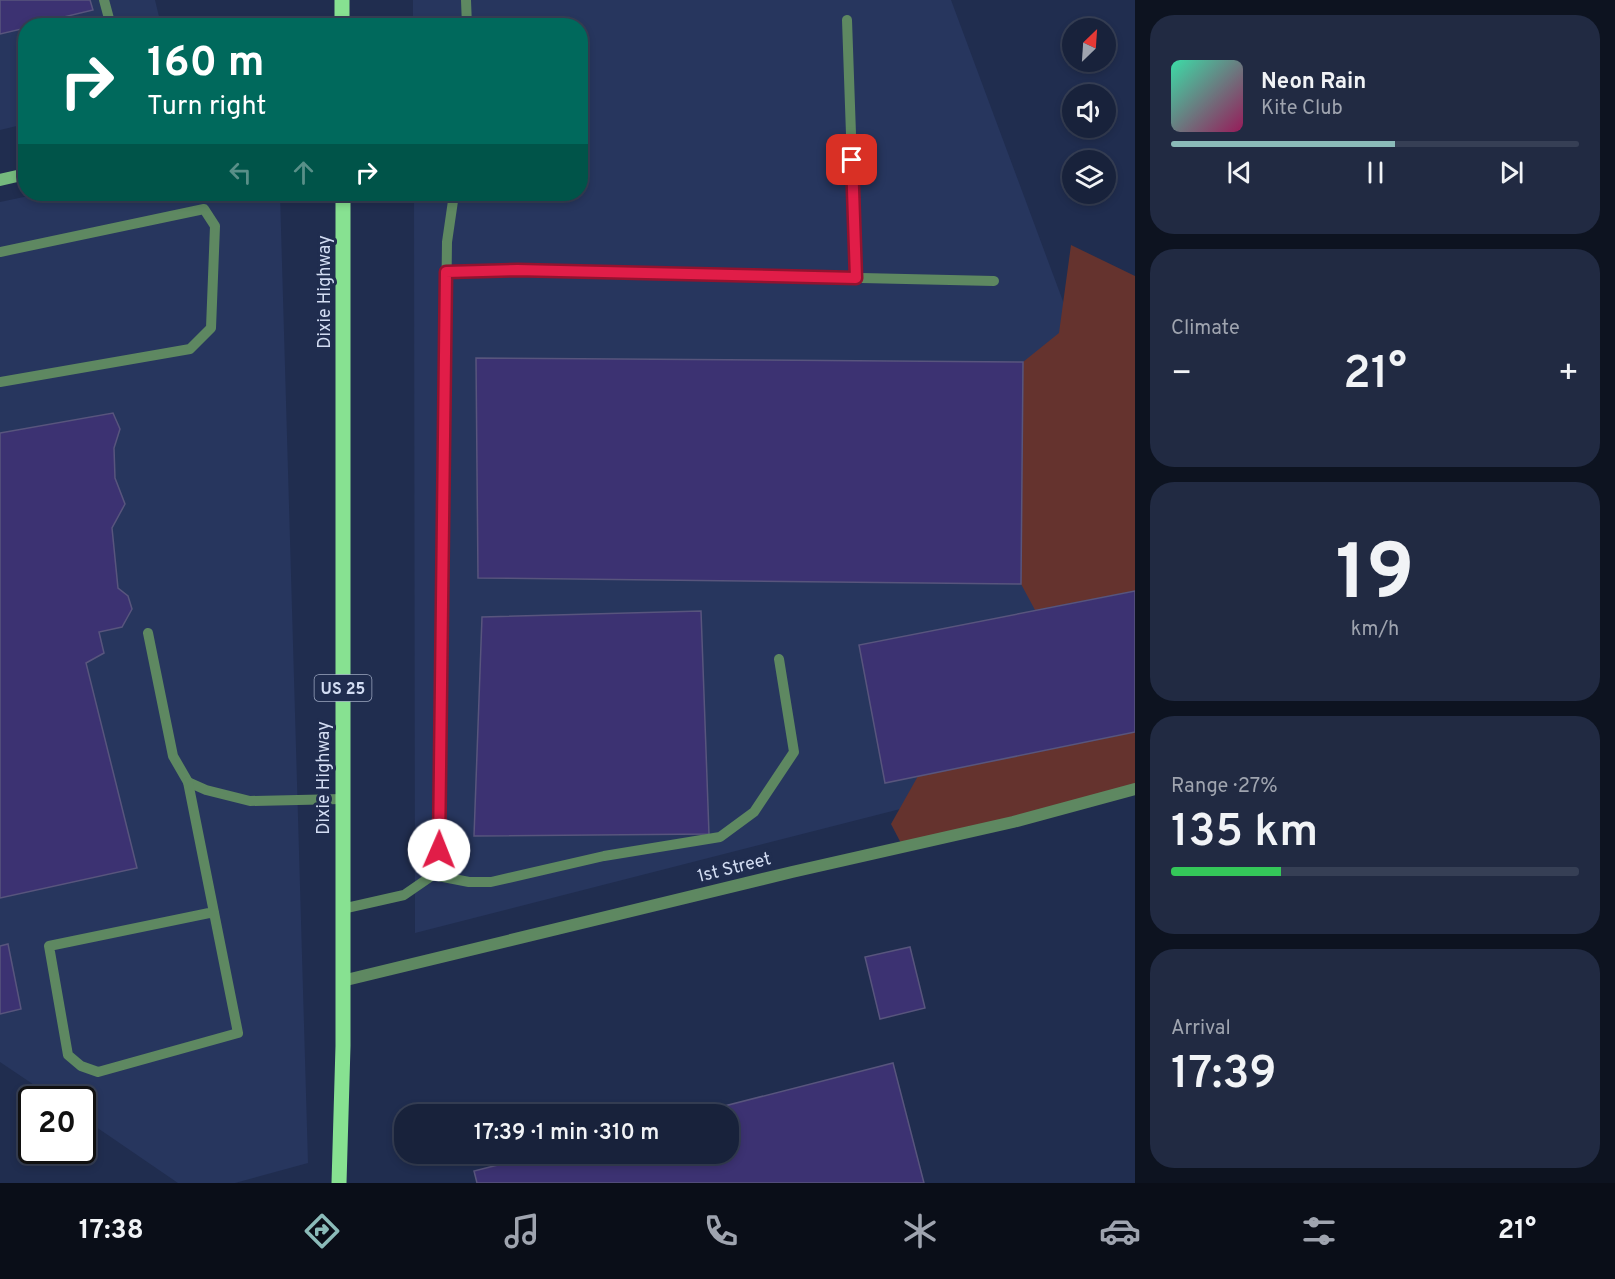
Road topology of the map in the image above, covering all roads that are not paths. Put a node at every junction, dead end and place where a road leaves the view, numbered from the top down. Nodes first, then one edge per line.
1 (104, 0) edge
2 (342, 0) edge
3 (466, 0) edge
4 (109, 18) edge
5 (342, 18) edge
6 (467, 18) edge
7 (847, 20) dead end
8 (18, 176) edge
9 (0, 180) edge
10 (343, 201) edge
11 (453, 201) edge
12 (0, 252) edge
13 (446, 272) junction
14 (856, 278) junction
15 (994, 280) dead end
16 (0, 382) edge
17 (148, 633) dead end
18 (779, 659) dead end
19 (188, 782) junction
20 (1135, 789) edge
21 (342, 798) junction
22 (433, 875) junction
23 (342, 909) junction
24 (214, 912) junction
25 (342, 981) junction
26 (339, 1183) edge

1 - 4 lane
2 - 5 main road
3 - 6 lane
7 - 14 lane
8 - 9 street
10 - 21 main road, Dixie Highway / US 25
11 - 13 lane
12 - 16 lane
13 - 14 lane
13 - 22 lane
14 - 15 lane
17 - 19 lane
18 - 22 lane
19 - 21 lane
19 - 24 lane
20 - 25 street, 1st Street
21 - 23 main road, Dixie Highway / US 25
22 - 23 lane
23 - 25 main road, Dixie Highway / US 25
24 - 24 lane
25 - 26 main road, Dixie Highway / US 25

